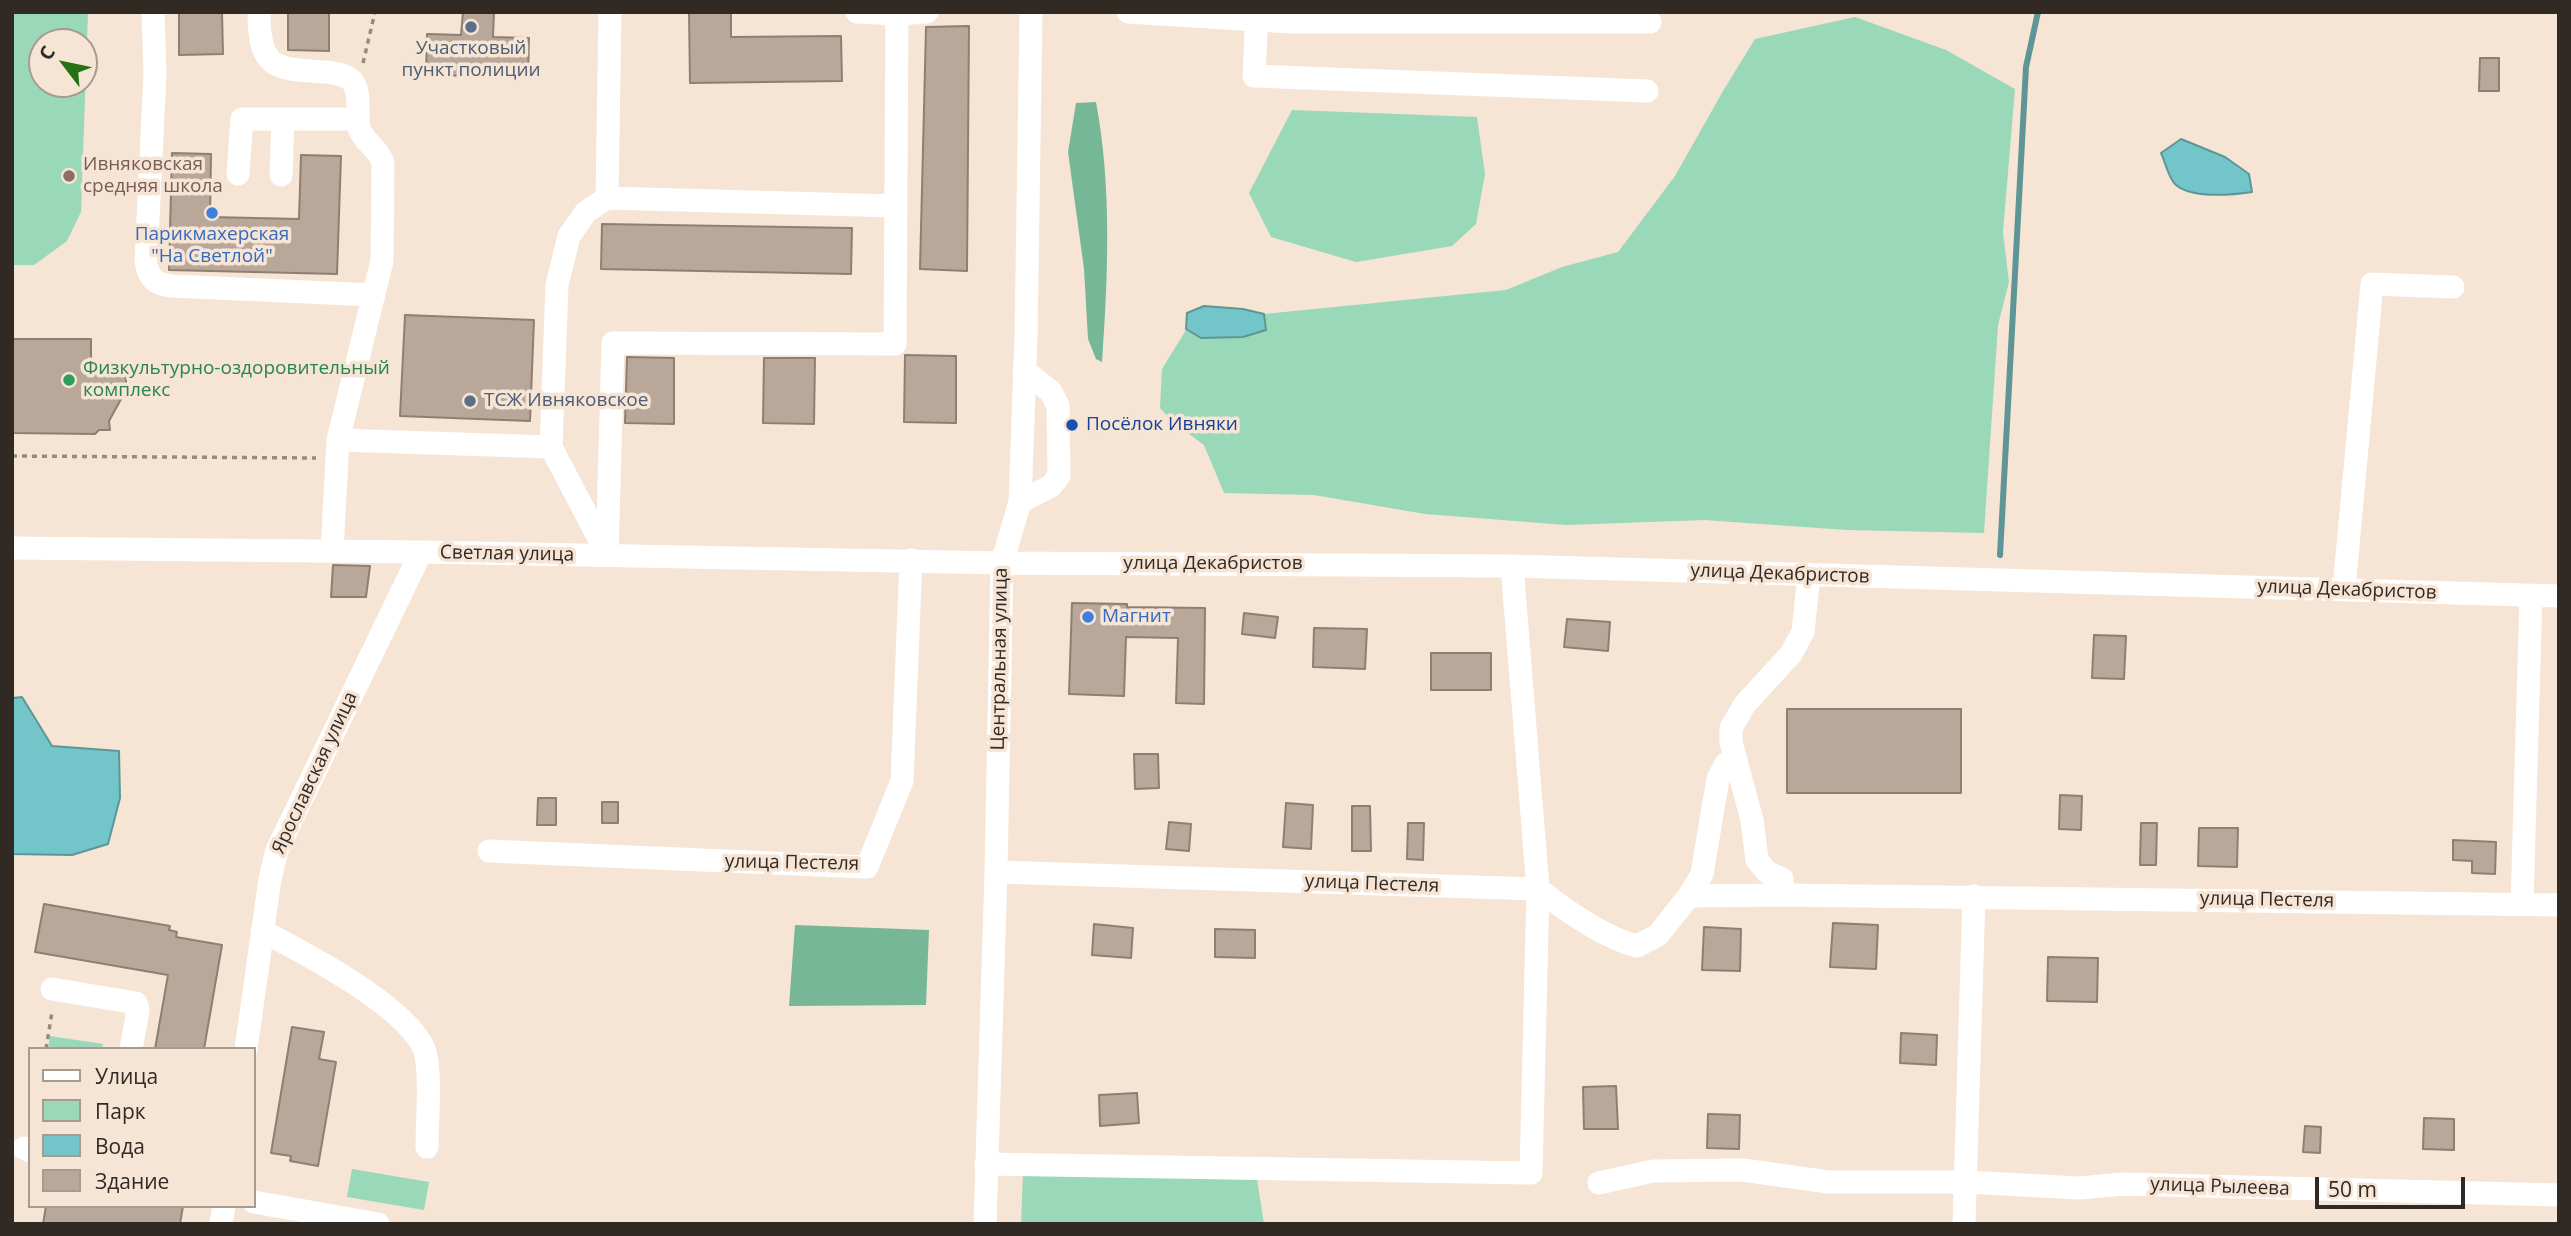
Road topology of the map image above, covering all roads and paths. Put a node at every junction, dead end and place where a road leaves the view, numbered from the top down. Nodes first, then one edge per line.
1 (153, 12) edge
2 (259, 12) edge
3 (375, 12) edge
4 (610, 12) edge
5 (857, 12) edge
6 (927, 12) edge
7 (1031, 12) edge
8 (1128, 12) edge
9 (897, 14) junction
10 (1256, 17) edge
11 (1650, 22) dead end
12 (1647, 91) dead end
13 (357, 93) junction
14 (283, 119) junction
15 (358, 120) junction
16 (238, 174) dead end
17 (281, 175) dead end
18 (607, 198) junction
19 (896, 206) junction
20 (2453, 287) dead end
21 (374, 295) junction
22 (1024, 370) junction
23 (551, 447) junction
24 (337, 449) junction
25 (12, 456) edge
26 (1020, 502) junction
27 (12, 548) edge
28 (332, 551) junction
29 (421, 552) junction
30 (607, 555) junction
31 (911, 560) junction
32 (1002, 563) junction
33 (1512, 566) junction
34 (1808, 575) junction
35 (2344, 589) junction
36 (2532, 596) junction
37 (2559, 596) edge
38 (1735, 757) junction
39 (489, 851) dead end
40 (996, 872) junction
41 (1538, 889) junction
42 (1783, 895) junction
43 (1689, 896) junction
44 (1974, 897) junction
45 (2522, 904) junction
46 (2559, 905) edge
47 (262, 932) junction
48 (52, 1000) joint
49 (46, 1047) edge
50 (131, 1047) edge
51 (246, 1047) edge
52 (427, 1147) dead end
53 (986, 1164) junction
54 (1965, 1181) junction
55 (1599, 1183) dead end
56 (2559, 1195) edge
57 (256, 1202) edge
58 (378, 1224) edge
59 (985, 1224) edge
60 (1964, 1224) edge

1 - 21 street
2 - 13 street
3 - 13 path
4 - 18 street
5 - 9 street
6 - 9 street
7 - 22 street, Центральная улица
8 - 10 street
9 - 19 street
10 - 11 street
10 - 12 street
13 - 15 street
14 - 15 street
14 - 16 street
14 - 17 street
15 - 21 street
18 - 19 street
18 - 23 street
19 - 30 street
20 - 35 street
21 - 24 street
22 - 26 street, Центральная улица
22 - 26 street
23 - 24 street
23 - 30 street
24 - 25 path
24 - 28 street
26 - 32 street, Центральная улица
27 - 28 street, Светлая улица
28 - 29 street, Светлая улица
29 - 30 street, Светлая улица
29 - 47 street, Ярославская улица
30 - 31 street, Светлая улица
31 - 32 street, Светлая улица
31 - 39 street, улица Пестеля
32 - 33 street, улица Декабристов
32 - 40 street, Центральная улица
33 - 34 street, улица Декабристов
33 - 41 street
34 - 35 street, улица Декабристов
34 - 38 street
35 - 36 street, улица Декабристов
36 - 37 street, улица Декабристов
36 - 45 street
38 - 42 street
38 - 43 street
40 - 41 street, улица Пестеля
40 - 53 street, Центральная улица
41 - 43 street
41 - 53 street
42 - 43 street, улица Пестеля
42 - 44 street, улица Пестеля
44 - 45 street, улица Пестеля
44 - 54 street
45 - 46 street, улица Пестеля
47 - 51 street, Ярославская улица
47 - 52 street
48 - 49 path
48 - 50 street
53 - 59 street, Центральная улица
54 - 55 street, улица Рылеева
54 - 56 street, улица Рылеева
54 - 60 street
57 - 58 street

